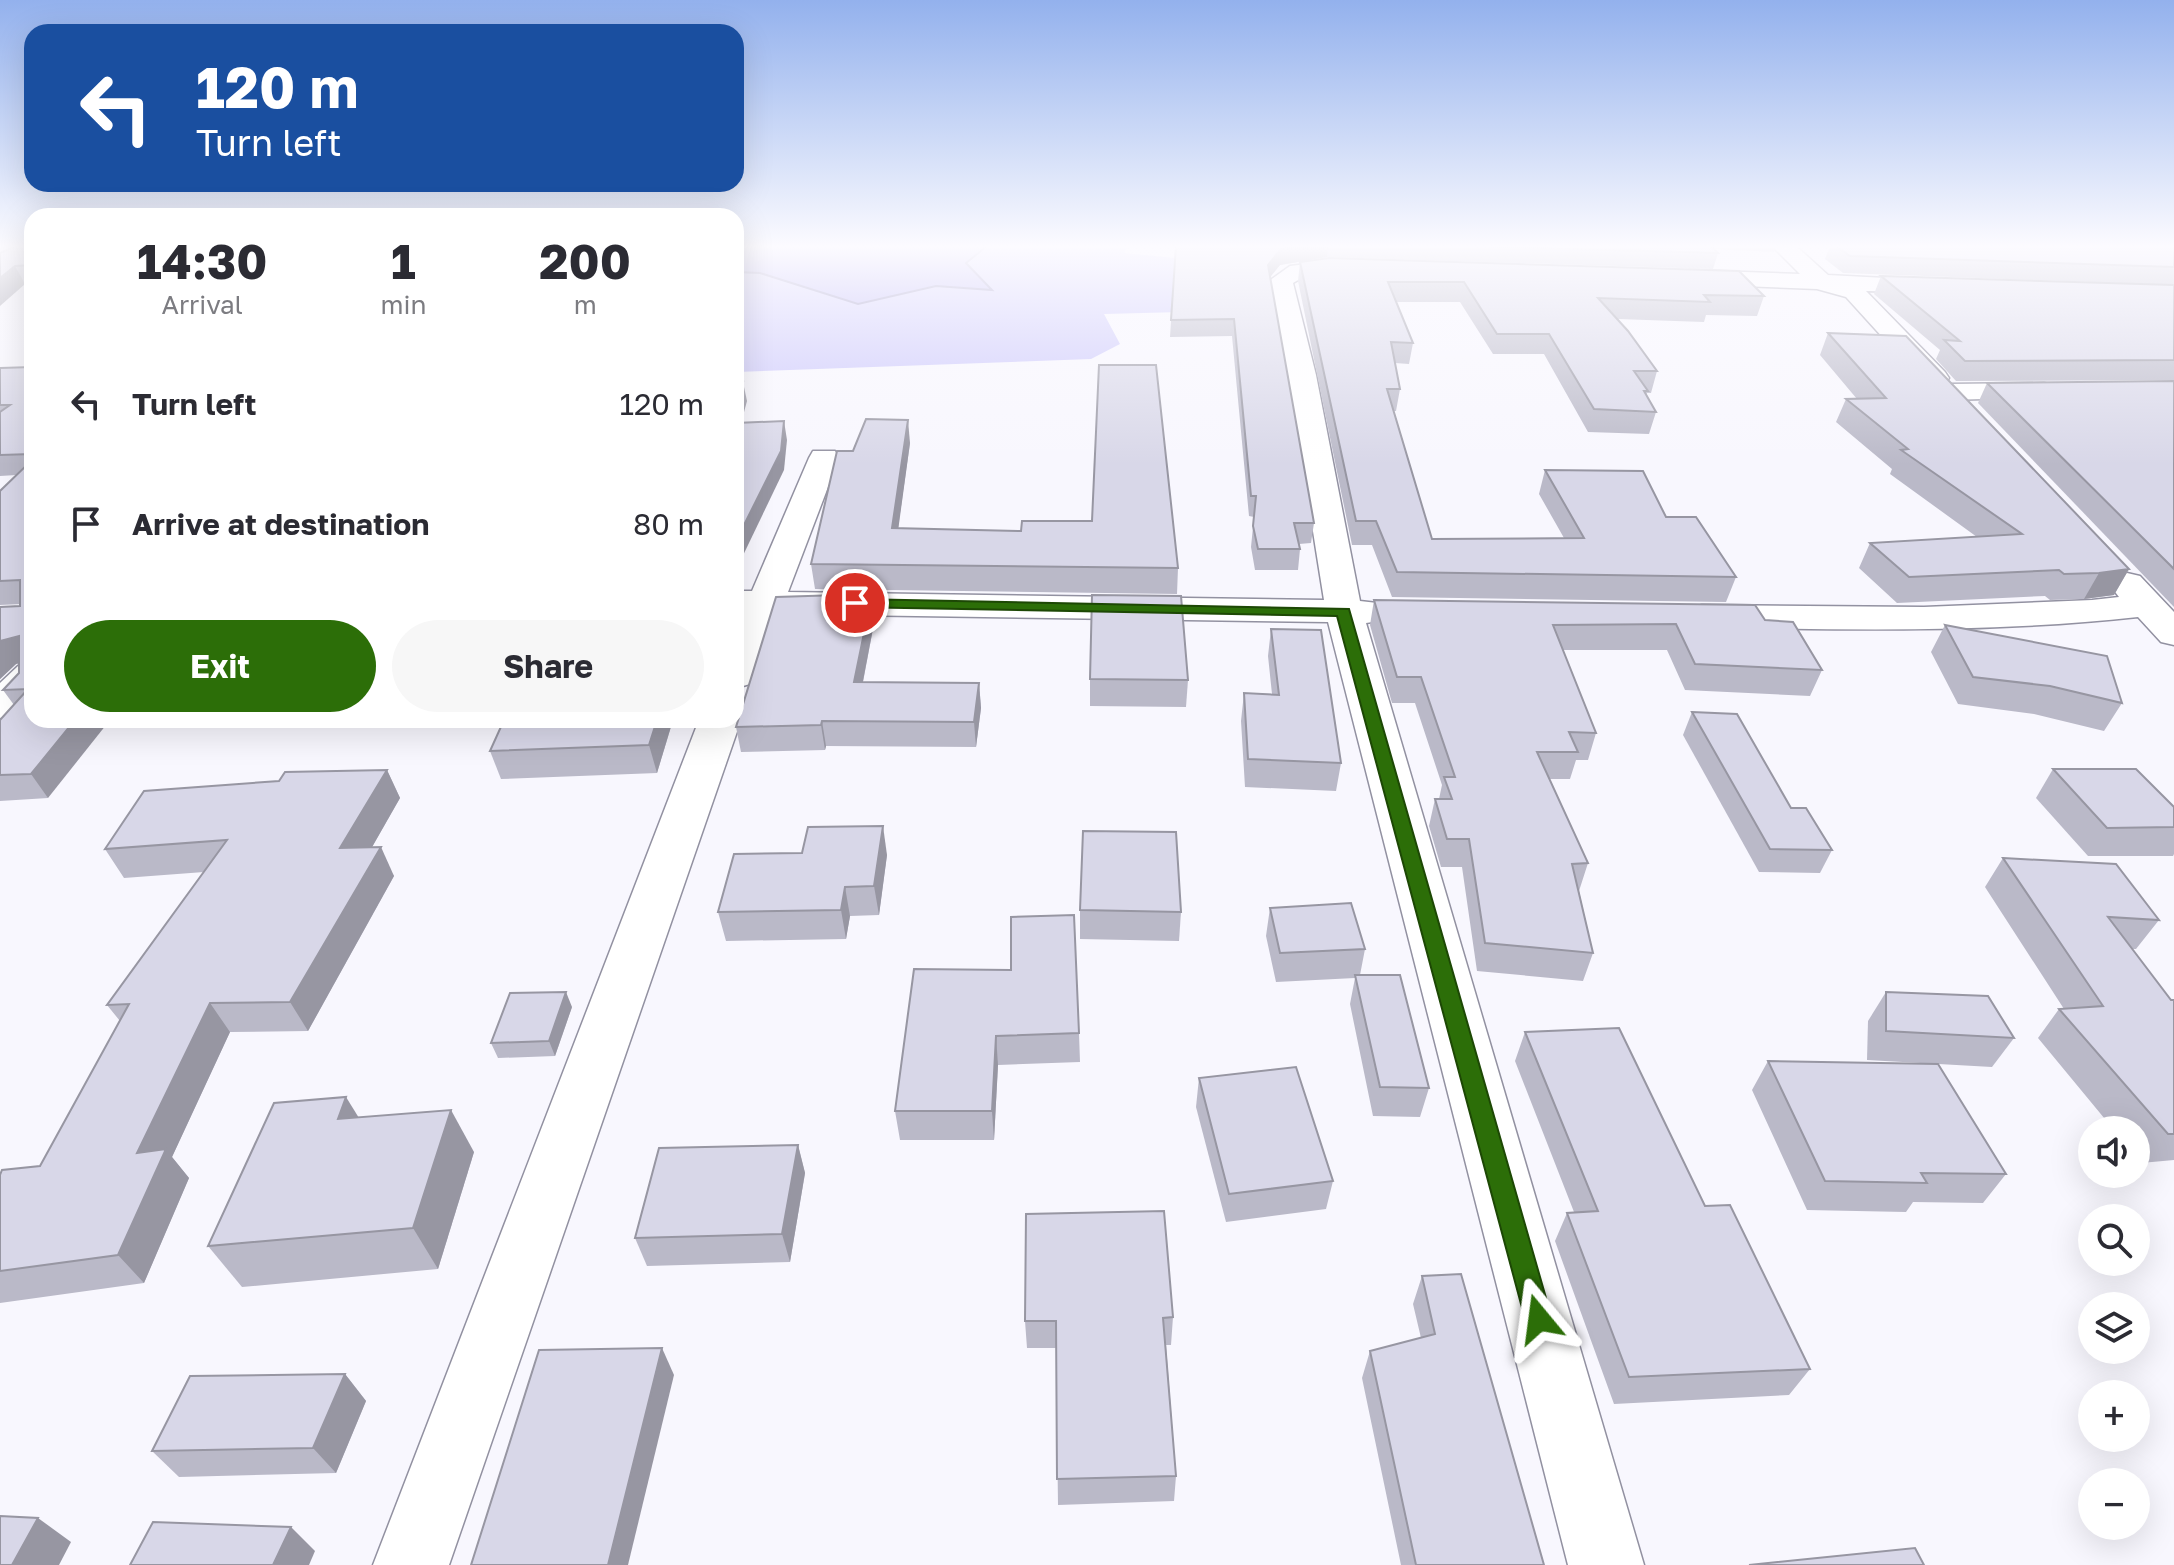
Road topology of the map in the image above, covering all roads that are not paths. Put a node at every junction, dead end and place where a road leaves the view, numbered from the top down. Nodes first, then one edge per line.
1 (1289, 319) edge
2 (1880, 319) edge
3 (2069, 391) edge
4 (1949, 392) junction
5 (1980, 426) edge
6 (824, 458) dead end
7 (2105, 560) edge
8 (750, 602) edge
9 (2147, 605) junction
10 (1344, 612) junction
11 (1407, 613) edge
12 (1663, 616) edge
13 (744, 634) edge
14 (2174, 634) edge
15 (24, 682) edge
16 (0, 706) edge
17 (717, 728) edge
18 (411, 1565) edge
19 (1606, 1565) edge

1 - 10 street
2 - 4 street
3 - 4 street
4 - 5 street
6 - 8 street
7 - 9 street
8 - 10 street
8 - 13 street
9 - 12 street
9 - 14 street
10 - 11 street
10 - 19 street
15 - 16 street
17 - 18 street

